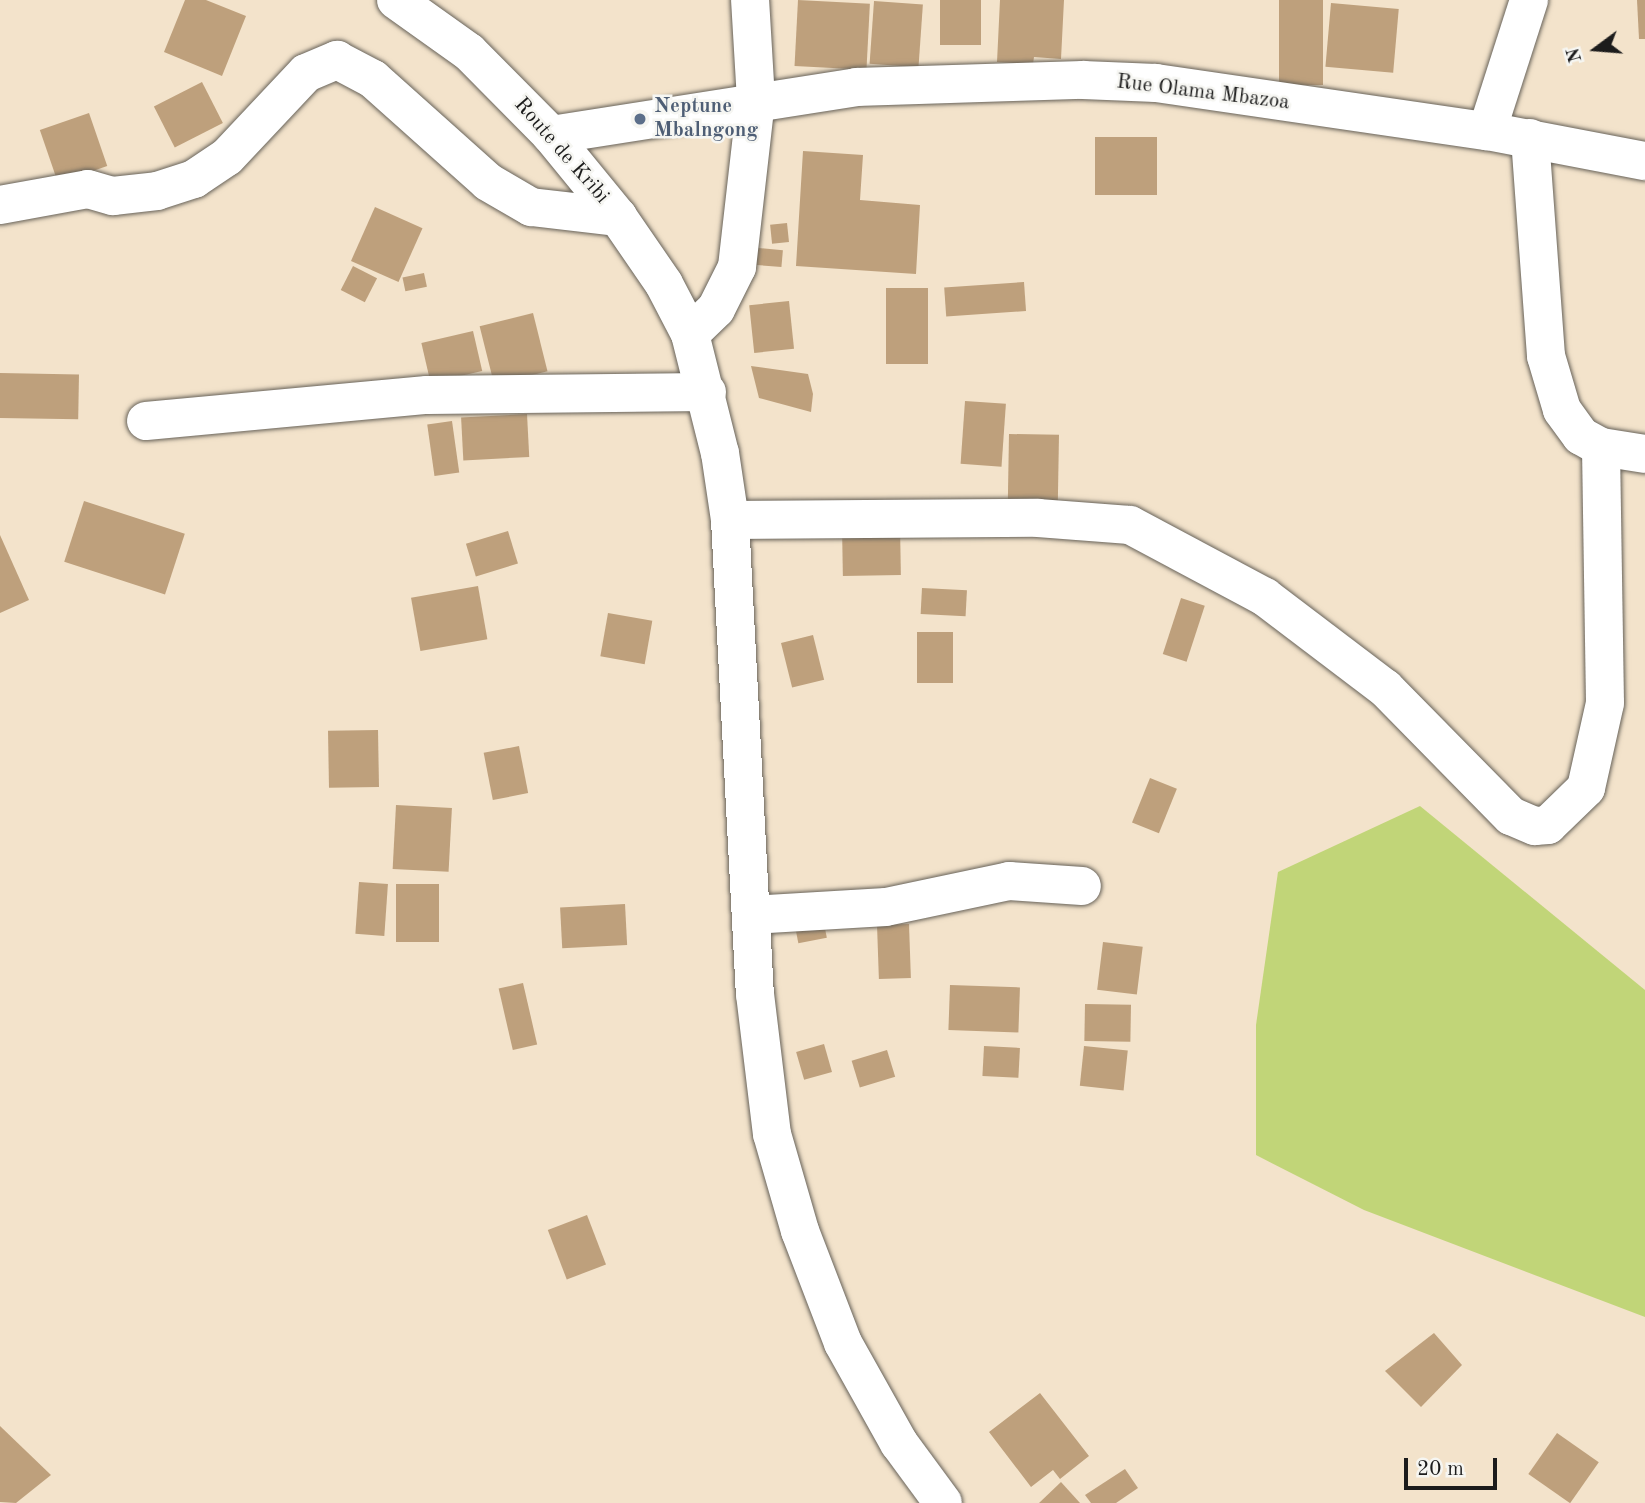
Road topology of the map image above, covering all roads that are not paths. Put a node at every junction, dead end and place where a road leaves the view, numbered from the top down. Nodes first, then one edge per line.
1 (396, 0) edge
2 (750, 0) edge
3 (1529, 0) edge
4 (757, 100) junction
5 (1487, 131) junction
6 (551, 135) junction
7 (1530, 138) junction
8 (1645, 161) edge
9 (0, 205) edge
10 (618, 217) junction
11 (690, 334) junction
12 (707, 392) junction
13 (146, 421) dead end
14 (1601, 446) junction
15 (1645, 454) edge
16 (730, 520) junction
17 (1082, 886) dead end
18 (751, 915) junction
19 (943, 1503) edge

1 - 6 street, Route de Kribi
2 - 4 street
3 - 5 street
4 - 5 street, Rue Olama Mbazoa
4 - 6 street, Rue Olama Mbazoa
4 - 11 street
5 - 7 street, Rue Olama Mbazoa
6 - 10 street, Route de Kribi
7 - 8 street, Rue Olama Mbazoa
7 - 14 street
9 - 10 street
10 - 11 street, Route de Kribi
11 - 12 street, Route de Kribi
12 - 13 street
12 - 16 street, Route de Kribi
14 - 15 street
14 - 16 street
16 - 18 street, Route de Kribi
17 - 18 street
18 - 19 street, Route de Kribi

